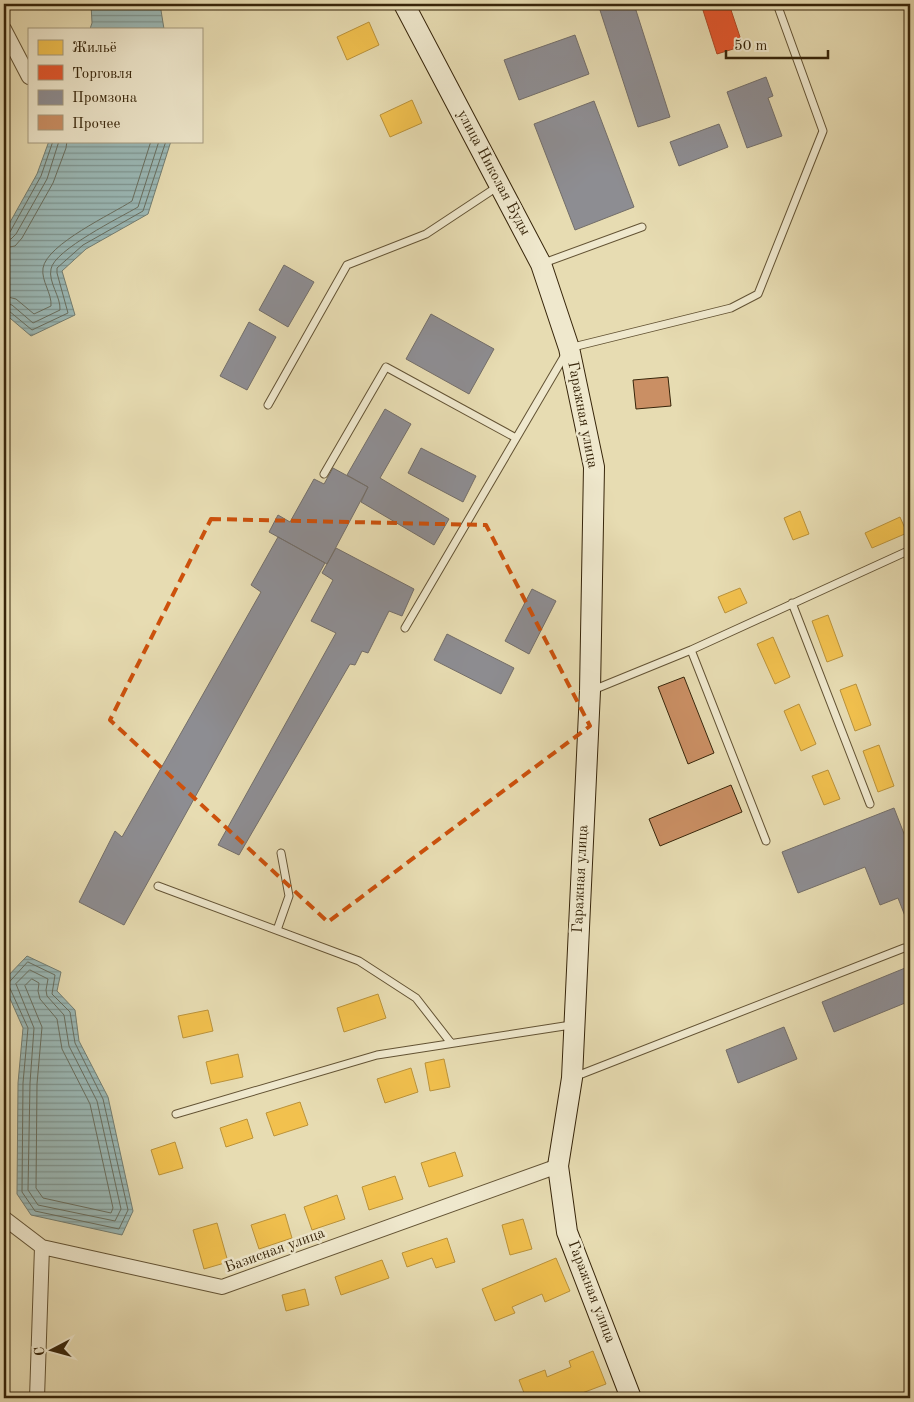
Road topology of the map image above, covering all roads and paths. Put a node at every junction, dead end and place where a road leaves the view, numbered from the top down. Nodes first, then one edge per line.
1 (404, 4) edge
2 (778, 4) edge
3 (4, 29) edge
4 (28, 76) edge
5 (500, 185) junction
6 (642, 227) dead end
7 (541, 264) junction
8 (569, 348) junction
9 (268, 404) dead end
10 (516, 438) junction
11 (324, 474) dead end
12 (910, 550) edge
13 (792, 603) junction
14 (405, 628) dead end
15 (691, 650) junction
16 (590, 691) junction
17 (870, 804) dead end
18 (766, 841) dead end
19 (281, 853) dead end
20 (158, 886) dead end
21 (277, 930) junction
22 (904, 948) dead end
23 (574, 1024) junction
24 (452, 1043) junction
25 (572, 1078) junction
26 (176, 1114) dead end
27 (558, 1166) junction
28 (4, 1218) edge
29 (42, 1247) junction
30 (37, 1398) edge
31 (631, 1398) edge

1 - 5 street, улица Николая Буды
2 - 8 lane
3 - 4 street
5 - 7 street, улица Николая Буды
5 - 9 lane
6 - 7 lane
7 - 8 street, улица Николая Буды
8 - 10 lane
8 - 16 street, Гаражная улица
10 - 11 lane
10 - 14 lane
12 - 13 lane
13 - 15 lane
13 - 17 lane
15 - 16 lane
15 - 18 lane
16 - 23 street, Гаражная улица
19 - 21 lane
20 - 21 lane
21 - 24 lane
22 - 25 lane
23 - 24 lane
23 - 25 street, Гаражная улица
24 - 26 lane
25 - 27 street, Гаражная улица
27 - 29 street, Базисная улица
27 - 31 street, Гаражная улица
28 - 29 street, Базисная улица
29 - 30 street

